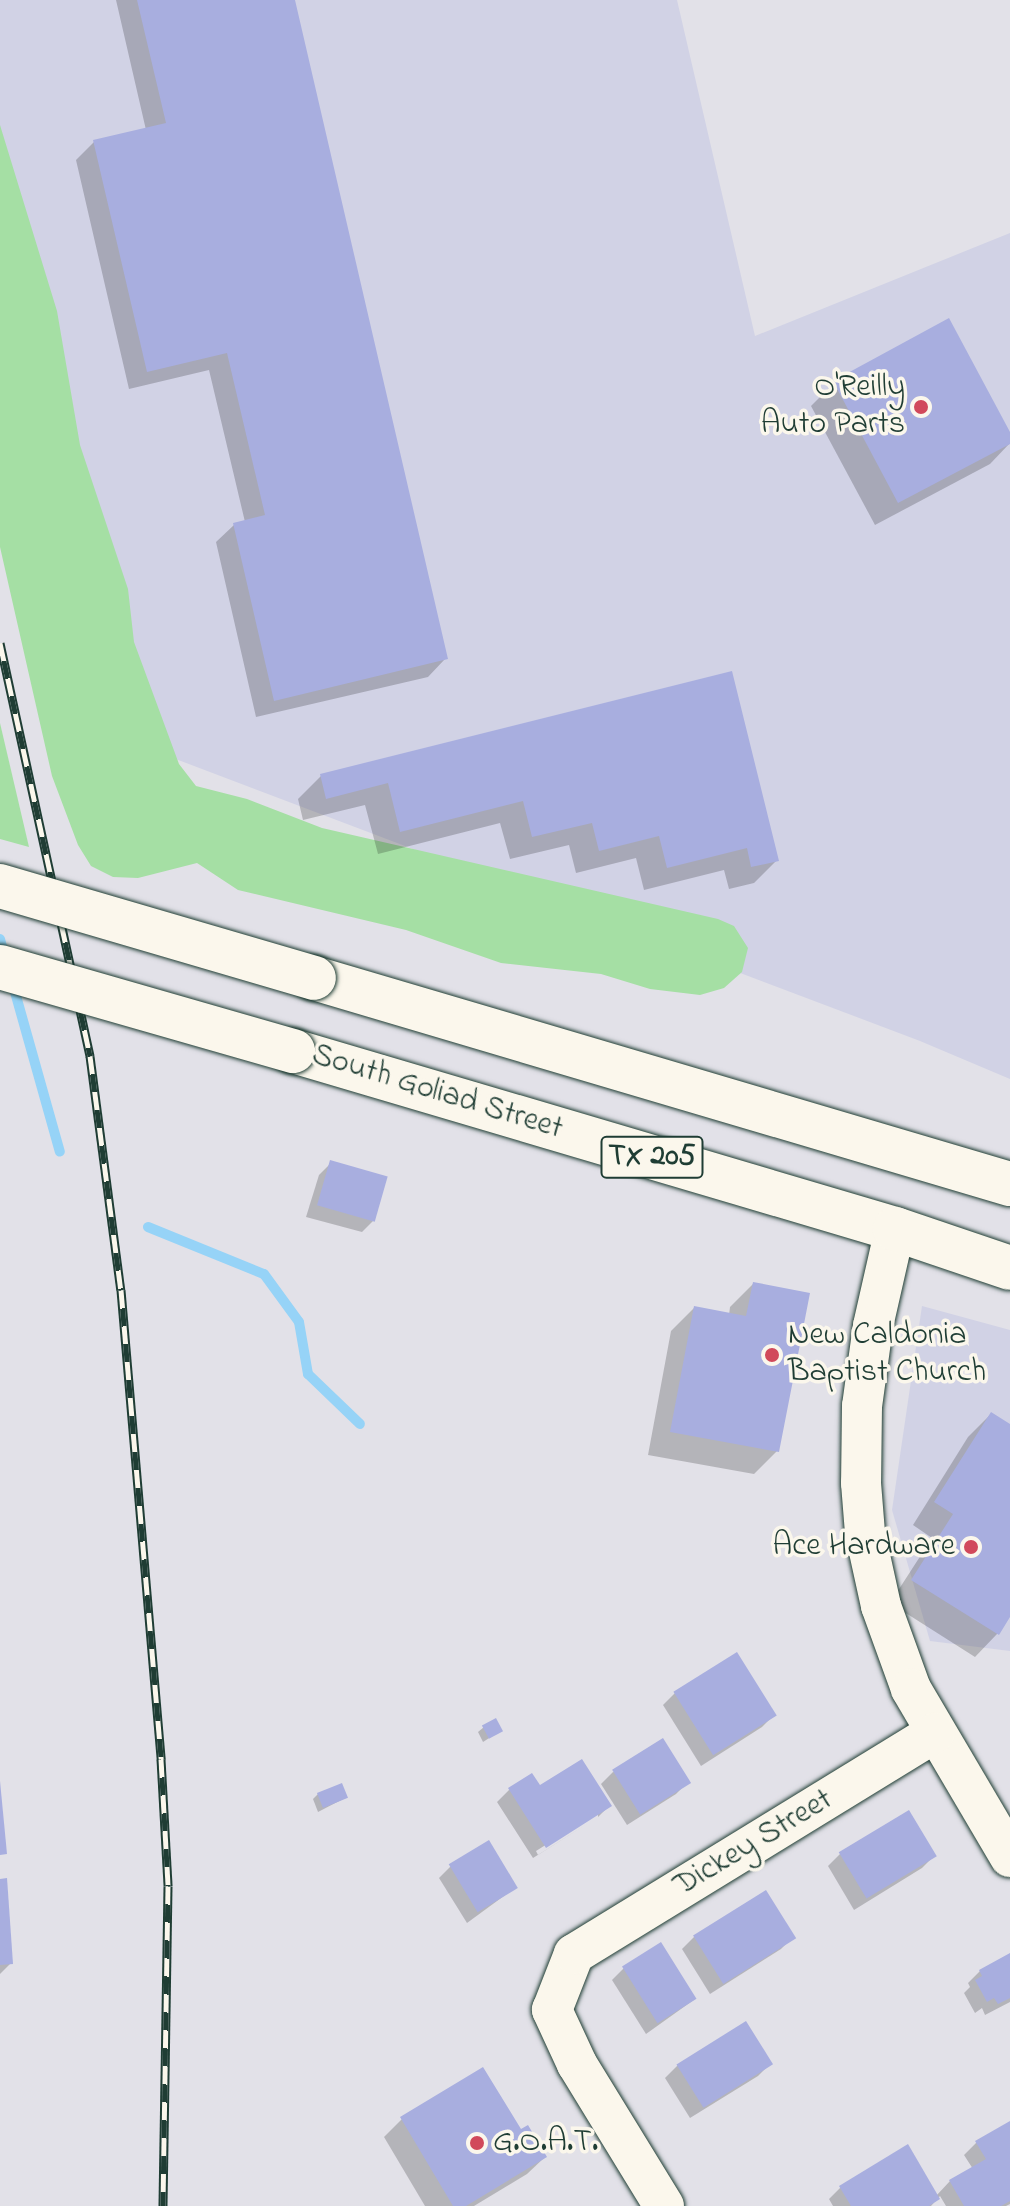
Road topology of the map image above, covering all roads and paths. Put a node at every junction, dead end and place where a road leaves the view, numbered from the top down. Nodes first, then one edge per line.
1 (0, 886) edge
2 (0, 967) edge
3 (1010, 1184) edge
4 (895, 1229) junction
5 (1010, 1268) edge
6 (935, 1733) junction
7 (1010, 1857) edge
8 (664, 2206) edge

1 - 3 main road, TX 205, bridge
2 - 4 main road, South Goliad Street / TX 205, bridge
4 - 5 main road, South Goliad Street / TX 205
4 - 6 street
6 - 7 street
6 - 8 street, Dickey Street

